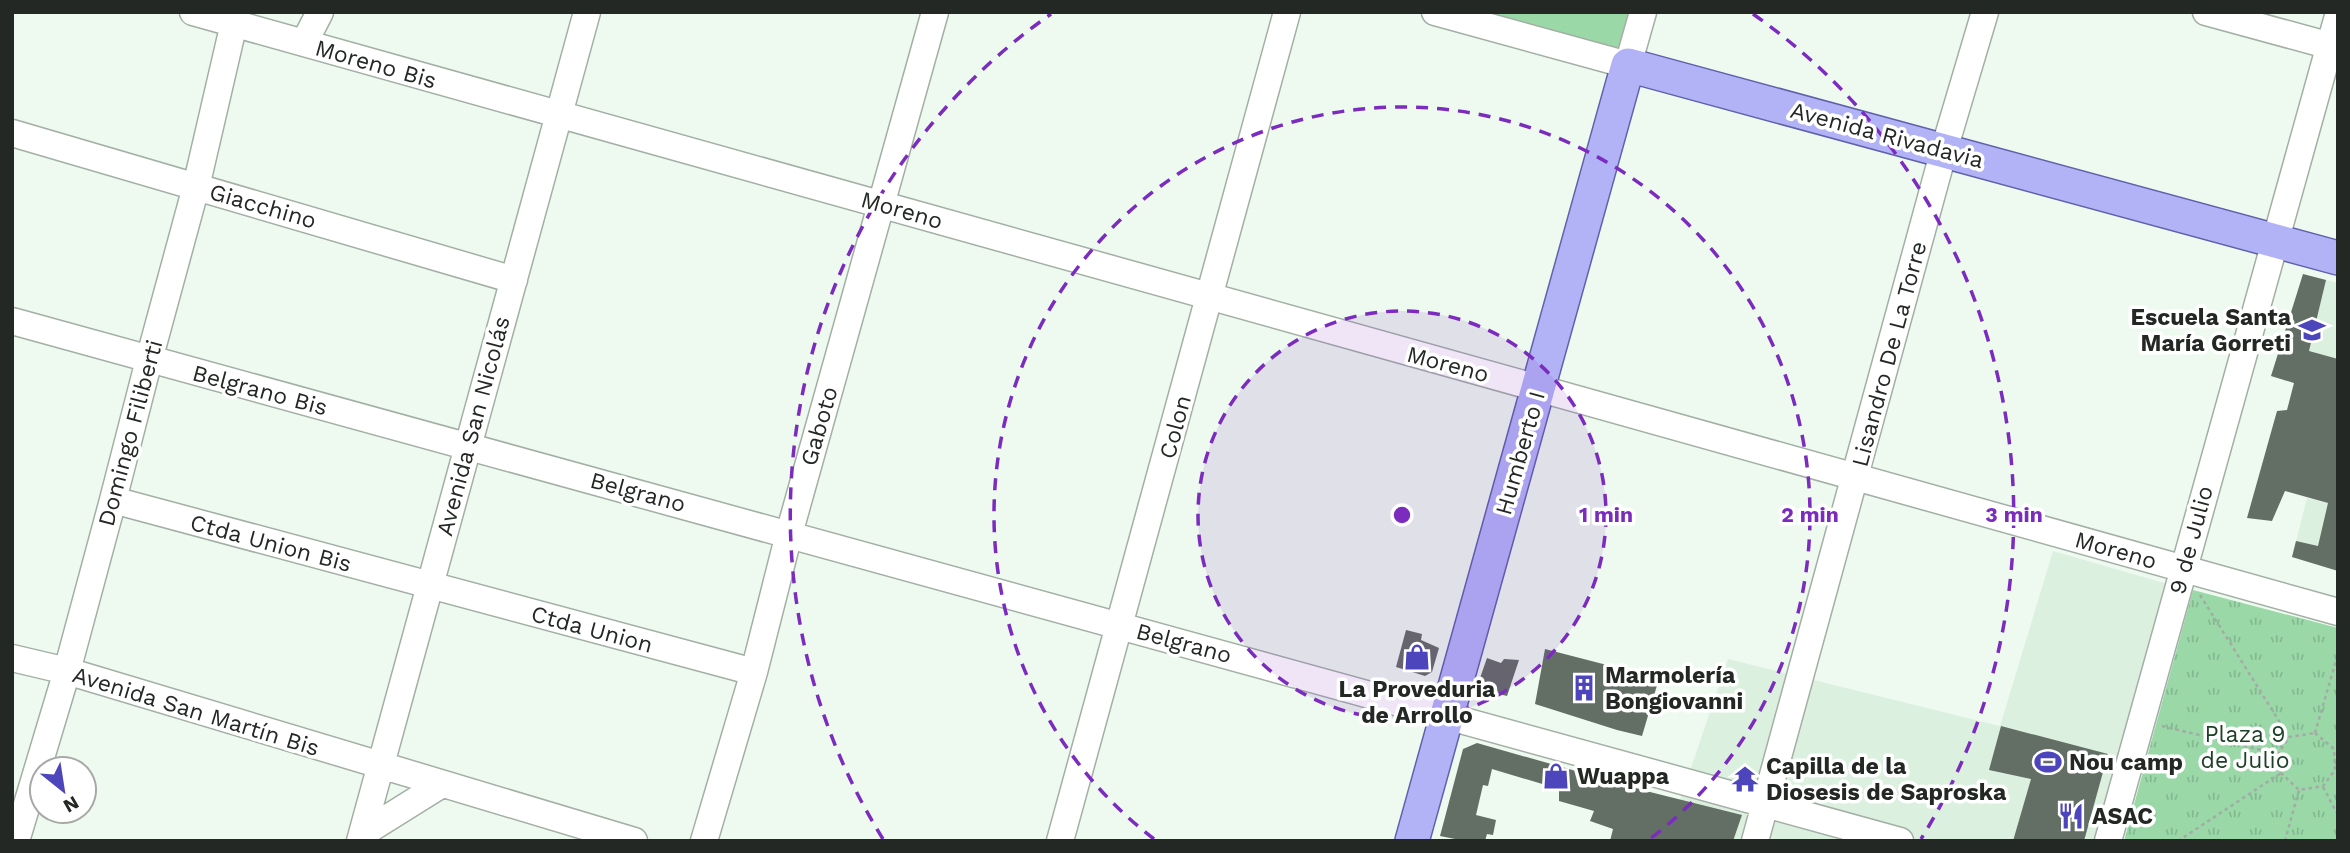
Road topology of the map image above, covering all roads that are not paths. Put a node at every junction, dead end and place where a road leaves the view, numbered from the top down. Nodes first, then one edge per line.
1 (193, 12) edge
2 (320, 12) edge
3 (587, 12) edge
4 (935, 12) edge
5 (1287, 12) edge
6 (1435, 12) edge
7 (1643, 12) edge
8 (1985, 12) edge
9 (2206, 12) edge
10 (2338, 16) edge
11 (234, 23) junction
12 (304, 43) junction
13 (2334, 47) edge
14 (1628, 65) junction
15 (559, 116) junction
16 (12, 133) edge
17 (1944, 150) junction
18 (196, 187) junction
19 (882, 204) junction
20 (2275, 240) junction
21 (2338, 258) edge
22 (513, 280) junction
23 (1210, 298) junction
24 (12, 321) edge
25 (149, 360) junction
26 (1538, 388) junction
27 (468, 445) junction
28 (1855, 477) junction
29 (113, 500) junction
30 (789, 534) junction
31 (2183, 568) junction
32 (429, 586) junction
33 (2338, 612) edge
34 (1120, 625) junction
35 (12, 658) edge
36 (67, 671) junction
37 (754, 672) junction
38 (1447, 715) junction
39 (380, 766) junction
40 (442, 784) junction
41 (1765, 802) junction
42 (361, 837) edge
43 (16, 841) edge
44 (634, 841) edge
45 (704, 841) edge
46 (1060, 841) edge
47 (1412, 841) edge
48 (1755, 841) edge
49 (1900, 841) edge
50 (2108, 841) edge

1 - 11 street, Moreno Bis
2 - 12 street
3 - 15 street, Avenida San Nicolás
4 - 19 street, Gaboto
5 - 23 street, Colon
6 - 14 street, Avenida Rivadavia
7 - 14 street
8 - 17 street, Lisandro De La Torre
9 - 13 street
10 - 13 street, 9 de Julio
11 - 12 street, Moreno Bis
11 - 18 street, Domingo Filiberti
12 - 15 street, Moreno Bis
13 - 20 street, 9 de Julio
14 - 17 main road, Avenida Rivadavia
14 - 26 main road, Humberto I
15 - 19 street, Moreno
15 - 22 street, Avenida San Nicolás
16 - 18 street, Giacchino
17 - 20 main road, Avenida Rivadavia
17 - 28 street, Lisandro De La Torre
18 - 22 street, Giacchino
18 - 25 street, Domingo Filiberti
19 - 23 street, Moreno
19 - 30 street, Gaboto
20 - 21 main road, Avenida Rivadavia
20 - 31 street, 9 de Julio
22 - 27 street, Avenida San Nicolás
23 - 26 street, Moreno
23 - 34 street, Colon
24 - 25 street, Belgrano Bis
25 - 27 street, Belgrano Bis
25 - 29 street, Domingo Filiberti
26 - 28 street, Moreno
26 - 38 main road, Humberto I
27 - 30 street, Belgrano
27 - 32 street, Avenida San Nicolás
28 - 31 street, Moreno
28 - 41 street, Lisandro De La Torre
29 - 32 street, Ctda Union Bis
29 - 36 street, Domingo Filiberti
30 - 34 street, Belgrano
30 - 37 street, Gaboto
31 - 33 street, Moreno
31 - 50 street, 9 de Julio
32 - 37 street, Ctda Union
32 - 39 street, Avenida San Nicolás
34 - 38 street, Belgrano
34 - 46 street, Colon
35 - 36 street, Avenida San Martín Bis
36 - 39 street, Avenida San Martín Bis
36 - 43 street, Domingo Filiberti
37 - 45 street, Gaboto
38 - 41 street, Belgrano
38 - 47 main road, Humberto I
39 - 40 street, Avenida San Martín Bis
39 - 42 street, Avenida San Nicolás
40 - 42 street
40 - 44 street, Avenida San Martín Bis
41 - 48 street, Lisandro De La Torre
41 - 49 street, Belgrano

